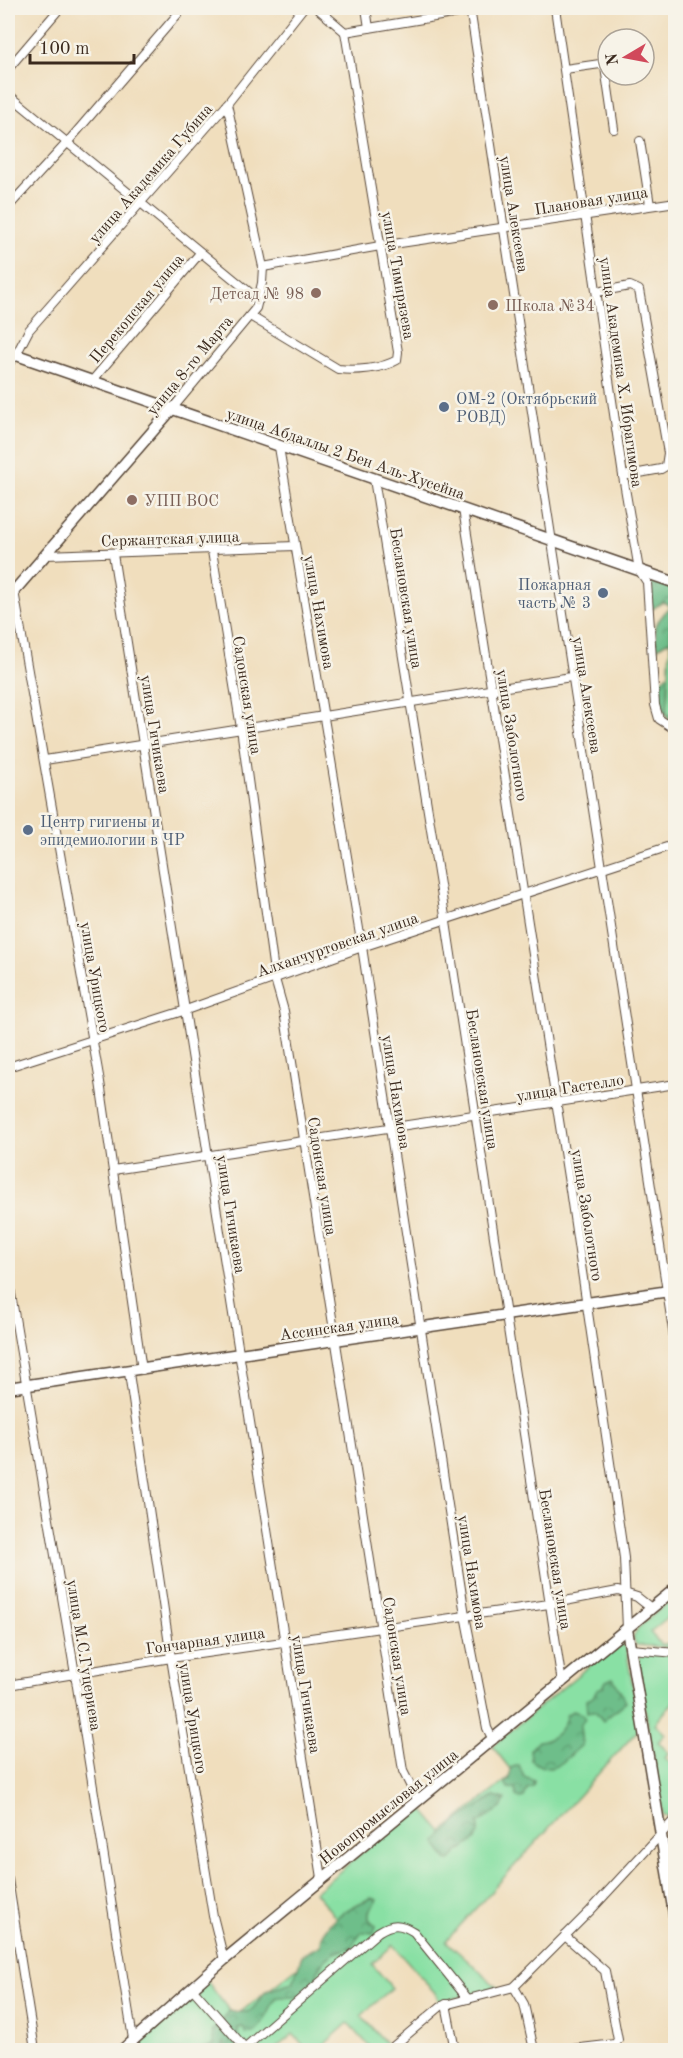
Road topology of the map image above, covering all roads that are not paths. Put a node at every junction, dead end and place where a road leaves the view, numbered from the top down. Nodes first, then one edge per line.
1 (60, 8) edge
2 (183, 8) edge
3 (303, 8) edge
4 (317, 8) edge
5 (366, 8) edge
6 (488, 8) edge
7 (555, 8) edge
8 (470, 9) edge
9 (369, 28) junction
10 (345, 32) junction
11 (8, 69) edge
12 (565, 69) junction
13 (8, 94) edge
14 (227, 104) junction
15 (614, 129) dead end
16 (640, 141) dead end
17 (66, 144) junction
18 (675, 202) edge
19 (141, 205) junction
20 (650, 205) junction
21 (8, 207) edge
22 (585, 215) junction
23 (504, 228) junction
24 (380, 246) junction
25 (200, 253) junction
26 (263, 267) junction
27 (597, 292) junction
28 (259, 300) junction
29 (249, 316) junction
30 (12, 353) edge
31 (8, 364) edge
32 (92, 381) junction
33 (172, 409) junction
34 (279, 447) junction
35 (623, 476) junction
36 (374, 479) junction
37 (463, 509) junction
38 (552, 540) junction
39 (295, 546) junction
40 (212, 551) junction
41 (113, 554) junction
42 (46, 555) junction
43 (639, 570) junction
44 (675, 583) edge
45 (11, 594) edge
46 (571, 677) junction
47 (491, 689) junction
48 (410, 702) junction
49 (324, 714) junction
50 (240, 728) junction
51 (675, 730) edge
52 (144, 743) junction
53 (45, 760) junction
54 (675, 844) edge
55 (601, 869) junction
56 (521, 894) junction
57 (446, 922) junction
58 (362, 947) junction
59 (275, 979) junction
60 (186, 1010) junction
61 (93, 1040) junction
62 (8, 1067) edge
63 (675, 1084) edge
64 (634, 1091) junction
65 (555, 1102) junction
66 (475, 1115) junction
67 (389, 1126) junction
68 (303, 1140) junction
69 (209, 1156) junction
70 (112, 1170) junction
71 (8, 1276) edge
72 (671, 1291) edge
73 (586, 1304) junction
74 (505, 1317) junction
75 (422, 1329) junction
76 (335, 1342) junction
77 (675, 1350) edge
78 (241, 1355) junction
79 (142, 1370) junction
80 (129, 1372) junction
81 (26, 1387) junction
82 (8, 1389) edge
83 (675, 1588) edge
84 (625, 1591) junction
85 (549, 1604) junction
86 (651, 1608) junction
87 (465, 1615) junction
88 (380, 1628) junction
89 (627, 1629) junction
90 (286, 1642) junction
91 (631, 1649) junction
92 (675, 1653) edge
93 (171, 1658) junction
94 (75, 1674) junction
95 (562, 1683) junction
96 (8, 1685) edge
97 (493, 1740) junction
98 (418, 1802) junction
99 (675, 1818) edge
100 (659, 1836) junction
101 (322, 1878) junction
102 (8, 1879) edge
103 (675, 1922) edge
104 (565, 1935) junction
105 (224, 1960) junction
106 (514, 1987) junction
107 (192, 1988) junction
108 (468, 1999) junction
109 (447, 2004) junction
110 (133, 2039) junction
111 (243, 2049) edge
112 (36, 2050) edge
113 (122, 2050) edge
114 (389, 2050) edge
115 (455, 2050) edge
116 (534, 2050) edge
117 (564, 2050) edge

1 - 11 street
2 - 17 street
3 - 14 street, улица Академика Губина
4 - 10 street
5 - 9 street
6 - 8 street
7 - 12 street, улица Академика Х. Ибрагимова
8 - 9 street
8 - 23 street, улица Алексеева
9 - 10 street
10 - 24 street, улица Тимирязева
12 - 15 street
12 - 22 street, улица Академика Х. Ибрагимова
13 - 17 street
14 - 19 street, улица Академика Губина
14 - 26 street, улица 8-го Марта
16 - 20 street
17 - 19 street
17 - 21 street
18 - 20 street, Плановая улица
19 - 25 street
19 - 30 street, улица Академика Губина
20 - 22 street, Плановая улица
22 - 23 street, Плановая улица
22 - 27 street, улица Академика Х. Ибрагимова
23 - 24 street, Плановая улица
23 - 38 street, улица Алексеева
24 - 26 street, Плановая улица
24 - 29 street, улица Тимирязева
25 - 28 street
25 - 32 street, Перекопская улица
26 - 28 street, улица 8-го Марта
27 - 35 street, улица Академика Х. Ибрагимова
27 - 35 street
28 - 29 street, улица 8-го Марта
29 - 33 street, улица 8-го Марта
30 - 31 street, улица Академика Губина
30 - 32 main road, улица Абдаллы 2 Бен Аль-Хусейна
32 - 33 main road, улица Абдаллы 2 Бен Аль-Хусейна
33 - 34 main road, улица Абдаллы 2 Бен Аль-Хусейна
33 - 42 main road, улица 8-го Марта
34 - 36 main road, улица Абдаллы 2 Бен Аль-Хусейна
34 - 39 street, улица Нахимова
35 - 43 street, улица Академика Х. Ибрагимова
36 - 37 main road, улица Абдаллы 2 Бен Аль-Хусейна
36 - 48 street, Беслановская улица
37 - 38 main road, улица Абдаллы 2 Бен Аль-Хусейна
37 - 47 street, улица Заболотного
38 - 43 main road, улица Абдаллы 2 Бен Аль-Хусейна
38 - 46 street, улица Алексеева
39 - 40 street, Сержантская улица
39 - 49 street, улица Нахимова
40 - 41 street, Сержантская улица
40 - 50 street, Садонская улица
41 - 42 street, Сержантская улица
41 - 52 street, улица Гичикаева
42 - 45 main road, улица 8-го Марта
43 - 44 main road, улица Абдаллы 2 Бен Аль-Хусейна
43 - 51 street, улица Академика Х. Ибрагимова
45 - 53 street, улица Урицкого
46 - 47 street
46 - 55 street, улица Алексеева
47 - 48 street
47 - 56 street, улица Заболотного
48 - 49 street
48 - 57 street, Беслановская улица
49 - 50 street
49 - 58 street, улица Нахимова
50 - 52 street
50 - 59 street, Садонская улица
52 - 53 street
52 - 60 street, улица Гичикаева
53 - 61 street, улица Урицкого
54 - 55 street, Алханчуртовская улица
55 - 56 street, Алханчуртовская улица
55 - 64 street, улица Алексеева
56 - 57 street, Алханчуртовская улица
56 - 65 street, улица Заболотного
57 - 58 street, Алханчуртовская улица
57 - 66 street, Беслановская улица
58 - 59 street, Алханчуртовская улица
58 - 67 street, улица Нахимова
59 - 60 street, Алханчуртовская улица
59 - 68 street, Садонская улица
60 - 61 street, Алханчуртовская улица
60 - 69 street, улица Гичикаева
61 - 62 street, Алханчуртовская улица
61 - 70 street, улица Урицкого
63 - 64 street, улица Гастелло
64 - 65 street, улица Гастелло
64 - 72 street, улица Алексеева
65 - 66 street, улица Гастелло
65 - 73 street, улица Заболотного
66 - 67 street, улица Гастелло
66 - 74 street, Беслановская улица
67 - 68 street, улица Гастелло
67 - 75 street, улица Нахимова
68 - 69 street, улица Гастелло
68 - 76 street, Садонская улица
69 - 70 street, улица Гастелло
69 - 78 street, улица Гичикаева
70 - 79 street, улица Урицкого
71 - 81 street, улица М.С.Гуцериева
72 - 73 main road, Ассинская улица
72 - 77 street, улица Алексеева
73 - 74 main road, Ассинская улица
73 - 84 street, улица Заболотного
74 - 75 main road, Ассинская улица
74 - 85 street, Беслановская улица
75 - 76 main road, Ассинская улица
75 - 87 street, улица Нахимова
76 - 78 main road, Ассинская улица
76 - 88 street, Садонская улица
78 - 79 main road, Ассинская улица
78 - 90 street, улица Гичикаева
79 - 80 main road, Ассинская улица
80 - 81 main road, Ассинская улица
80 - 93 street, улица Урицкого
81 - 82 main road, Ассинская улица
81 - 94 street, улица М.С.Гуцериева
83 - 86 main road, Новопромысловая улица
84 - 85 street, Гончарная улица
84 - 86 street
84 - 89 street, улица Заболотного
85 - 87 street, Гончарная улица
85 - 95 street, Беслановская улица
86 - 89 main road, Новопромысловая улица
87 - 88 street, Гончарная улица
87 - 97 street, улица Нахимова
88 - 90 street, Гончарная улица
88 - 98 street, Садонская улица
89 - 91 main road, улица Заболотного
89 - 95 main road, Новопромысловая улица
90 - 93 street, Гончарная улица
90 - 101 street, улица Гичикаева
91 - 92 street
91 - 100 main road, улица Заболотного
93 - 94 street, Гончарная улица
93 - 105 street, улица Урицкого
94 - 96 street, Гончарная улица
94 - 110 street, улица М.С.Гуцериева
95 - 97 main road, Новопромысловая улица
97 - 98 main road, Новопромысловая улица
98 - 101 main road, Новопромысловая улица
99 - 100 street
100 - 103 main road, улица Заболотного
100 - 104 street
101 - 105 main road, Новопромысловая улица
102 - 112 street
104 - 106 street
104 - 117 street
105 - 107 main road, Новопромысловая улица
106 - 108 street
106 - 116 street
107 - 110 main road, Новопромысловая улица
107 - 111 street
108 - 109 street
108 - 111 street
109 - 114 street
109 - 115 street
110 - 113 main road, Новопромысловая улица

